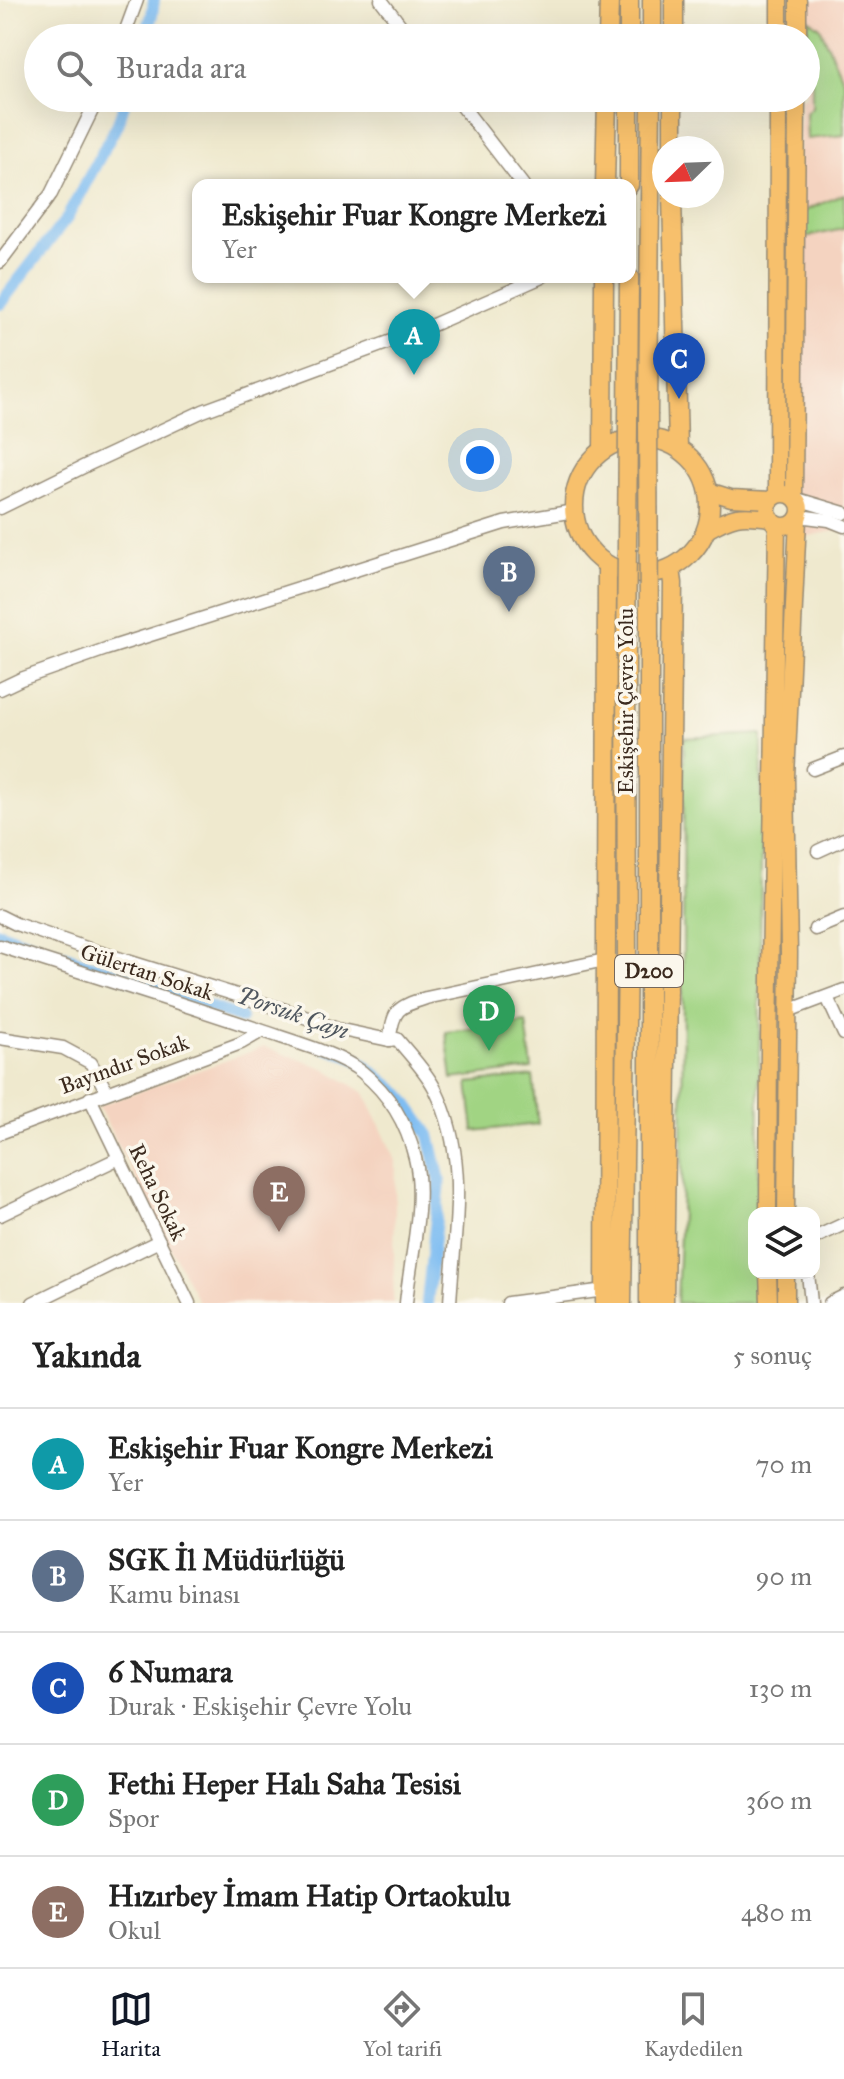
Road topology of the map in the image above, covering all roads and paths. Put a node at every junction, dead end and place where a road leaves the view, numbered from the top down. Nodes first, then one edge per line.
1 (137, 0) edge
2 (381, 0) edge
3 (609, 0) edge
4 (629, 0) edge
5 (652, 0) edge
6 (674, 0) edge
7 (779, 0) edge
8 (798, 0) edge
9 (128, 24) edge
10 (399, 24) edge
11 (608, 24) edge
12 (629, 24) edge
13 (652, 24) edge
14 (674, 24) edge
15 (779, 24) edge
16 (798, 24) edge
17 (91, 112) edge
18 (467, 112) edge
19 (607, 112) edge
20 (629, 112) edge
21 (651, 112) edge
22 (673, 112) edge
23 (778, 112) edge
24 (797, 112) edge
25 (673, 136) edge
26 (518, 179) edge
27 (605, 179) edge
28 (629, 179) edge
29 (672, 208) edge
30 (0, 262) edge
31 (528, 283) edge
32 (604, 283) edge
33 (629, 283) edge
34 (678, 447) junction
35 (603, 450) junction
36 (709, 491) junction
37 (774, 497) junction
38 (0, 508) edge
39 (797, 508) junction
40 (574, 511) junction
41 (844, 513) edge
42 (773, 521) junction
43 (844, 526) edge
44 (707, 530) junction
45 (607, 565) junction
46 (671, 569) junction
47 (0, 689) edge
48 (844, 757) edge
49 (813, 769) dead end
50 (844, 839) edge
51 (818, 851) dead end
52 (0, 916) edge
53 (844, 917) edge
54 (815, 929) dead end
55 (0, 946) edge
56 (605, 960) junction
57 (844, 990) edge
58 (827, 997) junction
59 (788, 1011) junction
60 (262, 1031) junction
61 (844, 1034) edge
62 (0, 1038) edge
63 (389, 1040) junction
64 (107, 1092) junction
65 (90, 1098) junction
66 (0, 1133) edge
67 (119, 1158) junction
68 (768, 1207) edge
69 (786, 1207) edge
70 (0, 1215) edge
71 (844, 1224) edge
72 (820, 1235) edge
73 (159, 1241) junction
74 (768, 1279) edge
75 (786, 1279) edge
76 (809, 1279) edge
77 (605, 1296) edge
78 (844, 1296) edge
79 (33, 1303) edge
80 (189, 1303) edge
81 (406, 1303) edge
82 (450, 1303) edge
83 (508, 1303) edge
84 (622, 1303) edge
85 (649, 1303) edge
86 (664, 1303) edge
87 (769, 1303) edge
88 (786, 1303) edge
89 (811, 1303) edge
90 (830, 1303) edge

1 - 9 street
2 - 10 street
3 - 11 highway
4 - 12 highway
5 - 13 highway
6 - 14 highway
7 - 15 main road
8 - 16 main road
17 - 30 street
18 - 26 street
19 - 27 highway
20 - 28 highway
21 - 85 highway, Eskişehir Çevre Yolu / D200, bridge
22 - 25 highway
23 - 37 main road
24 - 39 main road
29 - 34 highway
31 - 38 street
32 - 35 highway
33 - 84 highway, Eskişehir Çevre Yolu / D200, bridge
34 - 35 highway
34 - 36 highway
35 - 40 highway
36 - 37 main road
36 - 44 highway
37 - 39 main road
37 - 42 main road
39 - 41 street
39 - 42 main road
39 - 43 street
39 - 59 main road
40 - 45 highway
40 - 47 street
42 - 44 main road
42 - 68 main road
44 - 46 highway
45 - 46 highway
45 - 56 highway
46 - 86 highway
48 - 49 street
50 - 51 street
52 - 63 street
53 - 54 street
55 - 60 street, Gülertan Sokak
56 - 63 street
56 - 77 highway
57 - 58 street
58 - 59 street
58 - 61 street
59 - 69 main road
60 - 64 street, Bayındır Sokak
60 - 81 street, Gülertan Sokak
62 - 64 street
63 - 82 street
64 - 65 street, Bayındır Sokak
65 - 66 street, Bayındır Sokak
65 - 67 street, Reha Sokak
67 - 70 street
67 - 73 street, Reha Sokak
71 - 72 street
73 - 79 street
73 - 80 street, Reha Sokak
74 - 87 main road
75 - 88 main road
76 - 89 street
77 - 83 street
78 - 90 street

